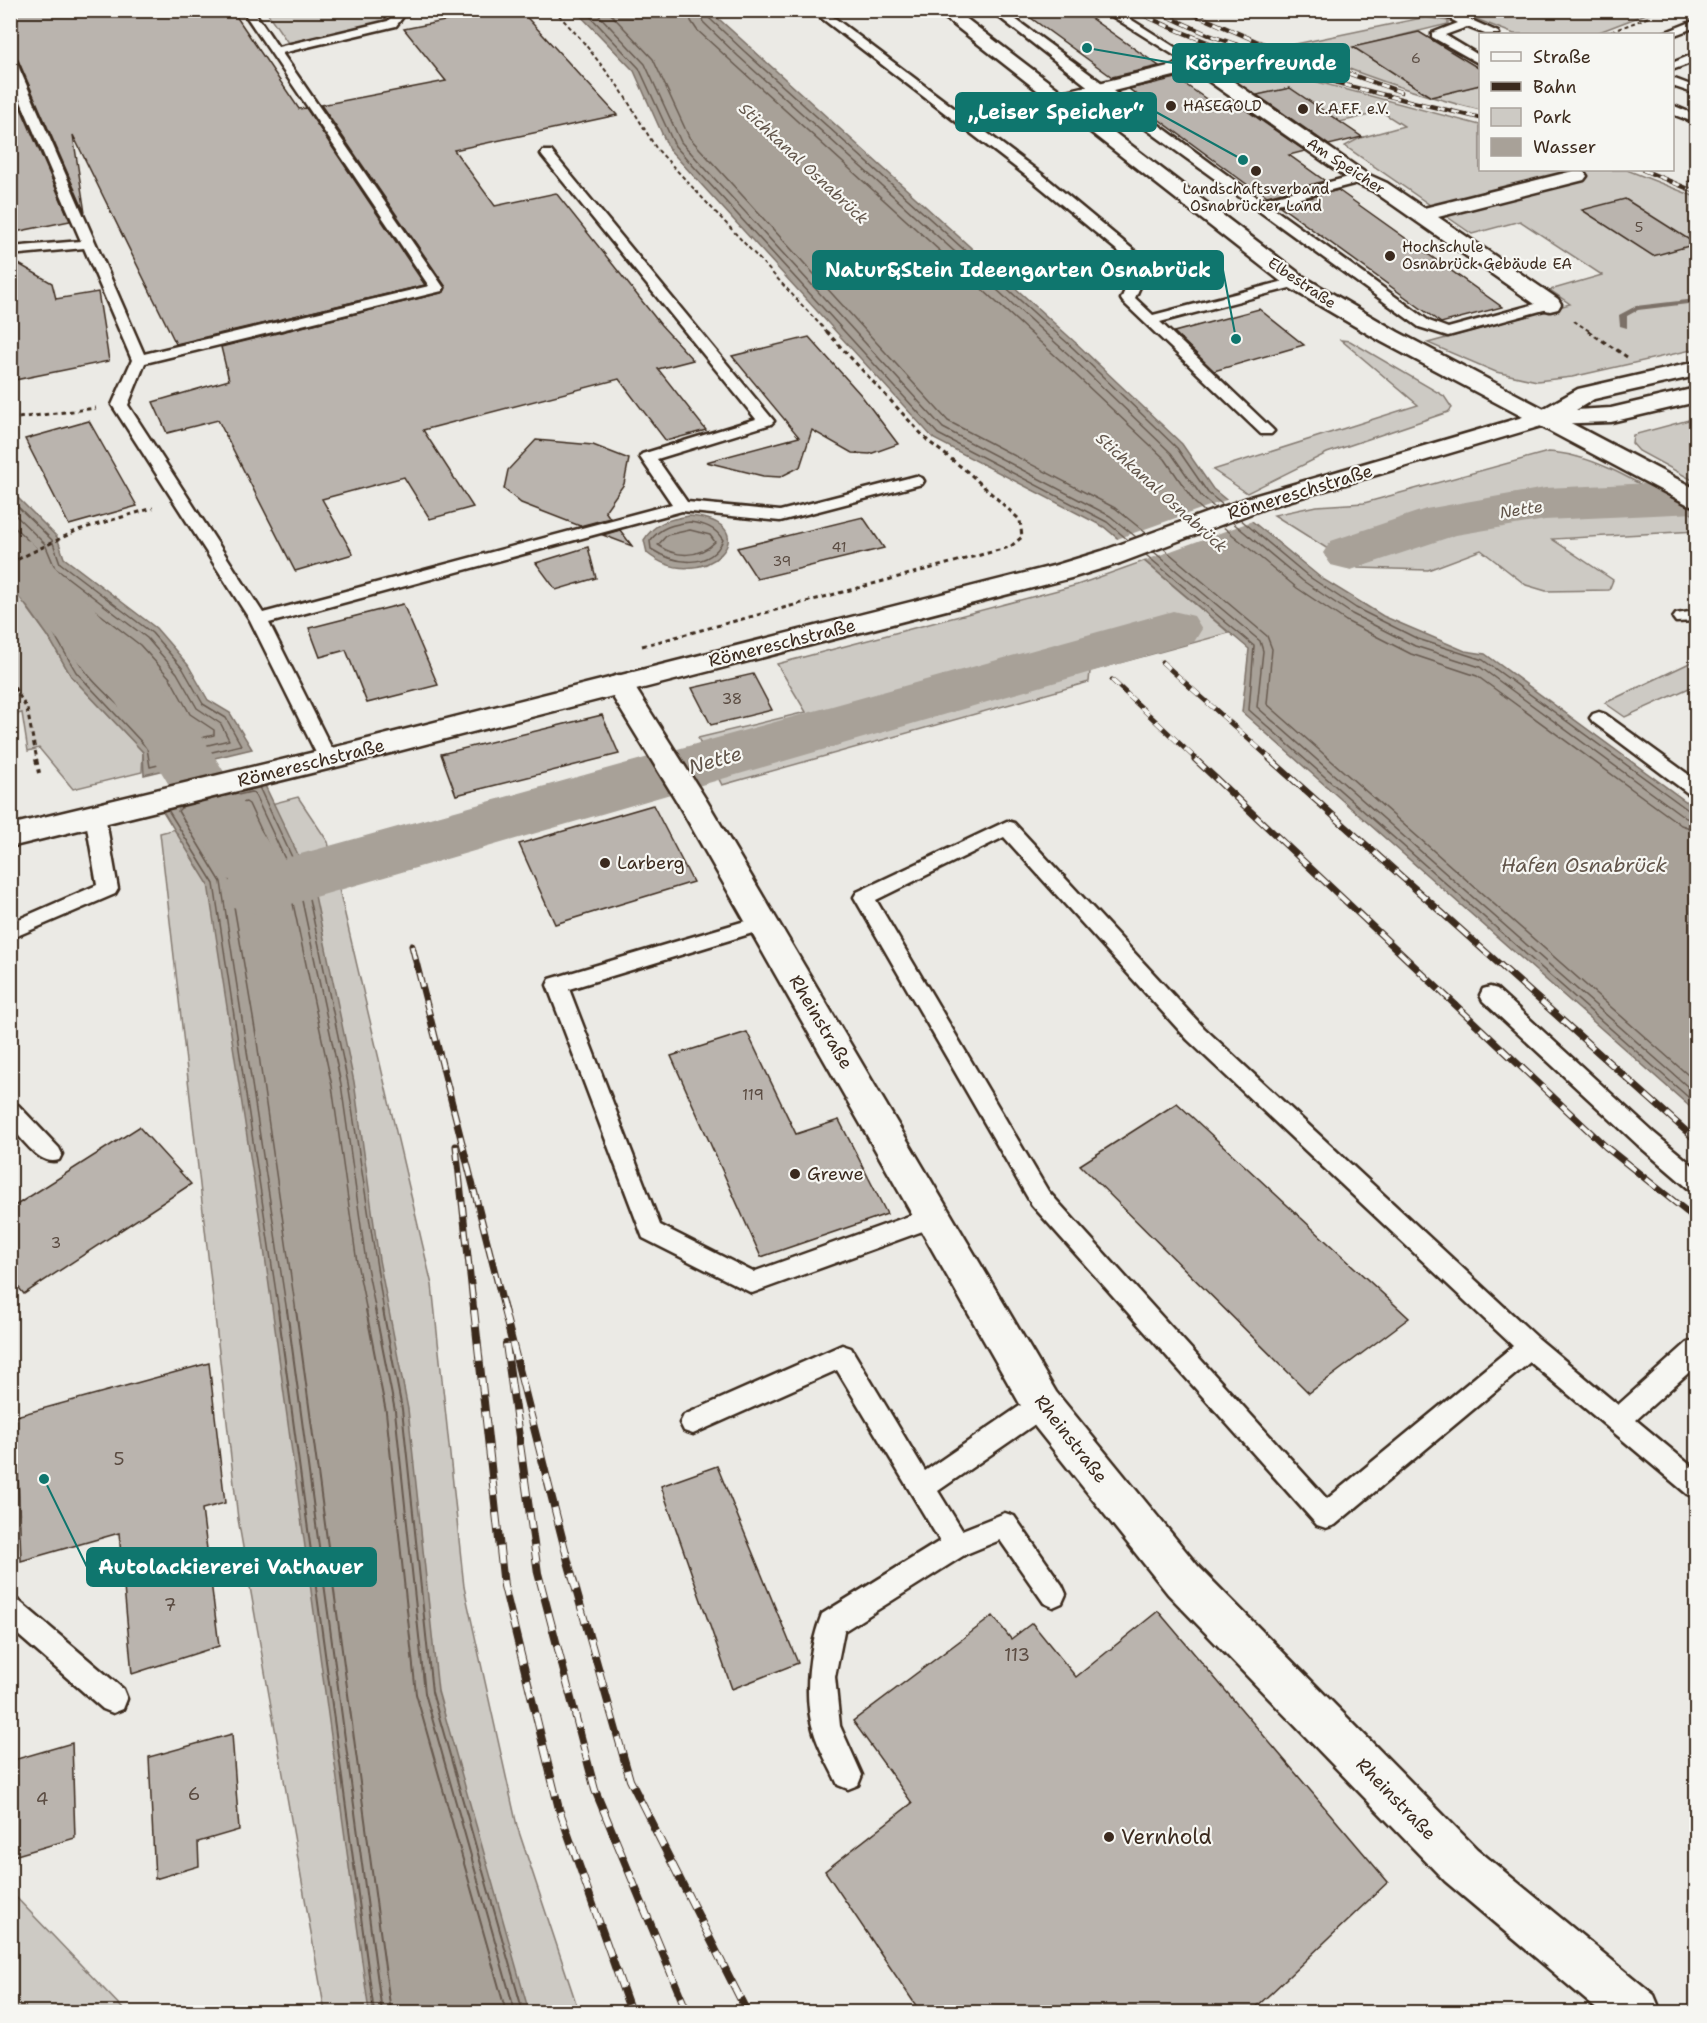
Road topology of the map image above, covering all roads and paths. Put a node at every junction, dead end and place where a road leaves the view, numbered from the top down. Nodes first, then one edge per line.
1 (247, 10) edge
2 (403, 10) edge
3 (554, 10) edge
4 (816, 10) edge
5 (944, 10) edge
6 (995, 10) edge
7 (1107, 10) edge
8 (1443, 13) edge
9 (1656, 15) dead end
10 (1467, 23) junction
11 (1696, 23) edge
12 (1492, 33) edge
13 (1608, 33) edge
14 (1670, 33) edge
15 (274, 51) junction
16 (1696, 57) edge
17 (1479, 60) edge
18 (10, 61) edge
19 (1197, 65) junction
20 (1674, 66) edge
21 (1674, 82) edge
22 (1099, 89) junction
23 (1696, 91) edge
24 (1058, 99) junction
25 (1674, 110) edge
26 (1696, 119) edge
27 (547, 154) dead end
28 (1577, 176) dead end
29 (1360, 178) junction
30 (1696, 179) edge
31 (1687, 182) dead end
32 (1259, 205) junction
33 (1421, 215) junction
34 (89, 244) junction
35 (10, 251) edge
36 (1521, 259) dead end
37 (1495, 266) junction
38 (1296, 282) junction
39 (1550, 304) junction
40 (1150, 320) junction
41 (139, 360) junction
42 (1635, 363) dead end
43 (1696, 369) edge
44 (1696, 395) edge
45 (120, 405) junction
46 (1544, 418) junction
47 (10, 419) edge
48 (1266, 431) dead end
49 (916, 481) dead end
50 (1696, 499) edge
51 (179, 500) junction
52 (682, 506) junction
53 (10, 563) edge
54 (259, 620) junction
55 (637, 647) dead end
56 (10, 680) edge
57 (619, 684) junction
58 (1599, 718) dead end
59 (328, 759) junction
60 (39, 773) dead end
61 (1696, 789) edge
62 (94, 815) junction
63 (10, 836) edge
64 (762, 923) junction
65 (10, 932) edge
66 (1490, 995) dead end
67 (10, 1111) edge
68 (51, 1154) dead end
69 (1696, 1181) edge
70 (934, 1217) junction
71 (1530, 1347) junction
72 (1696, 1351) edge
73 (1042, 1405) junction
74 (1618, 1421) junction
75 (693, 1423) dead end
76 (1696, 1486) edge
77 (921, 1488) junction
78 (957, 1545) junction
79 (1053, 1594) dead end
80 (10, 1610) edge
81 (113, 1700) dead end
82 (848, 1775) dead end
83 (1636, 2013) edge

1 - 15 lane
2 - 15 lane
3 - 55 path
4 - 40 lane
5 - 24 street, Elbestraße
6 - 22 lane
7 - 19 lane, Am Speicher
8 - 10 lane
9 - 13 path
10 - 12 lane
10 - 17 lane
11 - 14 lane
15 - 41 lane
16 - 20 lane
18 - 34 lane
19 - 22 street
19 - 29 street, Am Speicher
21 - 23 lane
22 - 24 street
22 - 32 lane
24 - 38 street, Elbestraße
25 - 26 lane
27 - 52 lane
28 - 33 street
29 - 32 lane
29 - 33 street, Am Speicher
30 - 31 path
32 - 39 lane
33 - 37 street, Am Speicher
34 - 35 lane
34 - 41 lane
36 - 37 street
37 - 39 street, Am Speicher
38 - 40 lane
38 - 46 street, Elbestraße
39 - 42 path
40 - 48 lane
41 - 45 lane
43 - 46 street, Römereschstraße
44 - 46 street, Römereschstraße
45 - 47 path
45 - 51 lane
46 - 50 street, Elbestraße
46 - 57 street, Römereschstraße
49 - 52 lane
51 - 53 path
51 - 54 lane
52 - 54 lane
54 - 59 lane
56 - 60 path
57 - 59 street, Römereschstraße
57 - 64 street, Rheinstraße
58 - 61 lane
59 - 62 street, Römereschstraße
62 - 63 street, Römereschstraße
62 - 65 lane
64 - 70 street, Rheinstraße
64 - 70 lane
66 - 69 lane
67 - 68 lane
70 - 73 street, Rheinstraße
71 - 71 lane
71 - 74 lane
72 - 74 lane
73 - 77 lane
73 - 83 street, Rheinstraße
74 - 76 lane
75 - 77 lane
77 - 78 lane
78 - 79 lane
78 - 82 lane
80 - 81 lane

